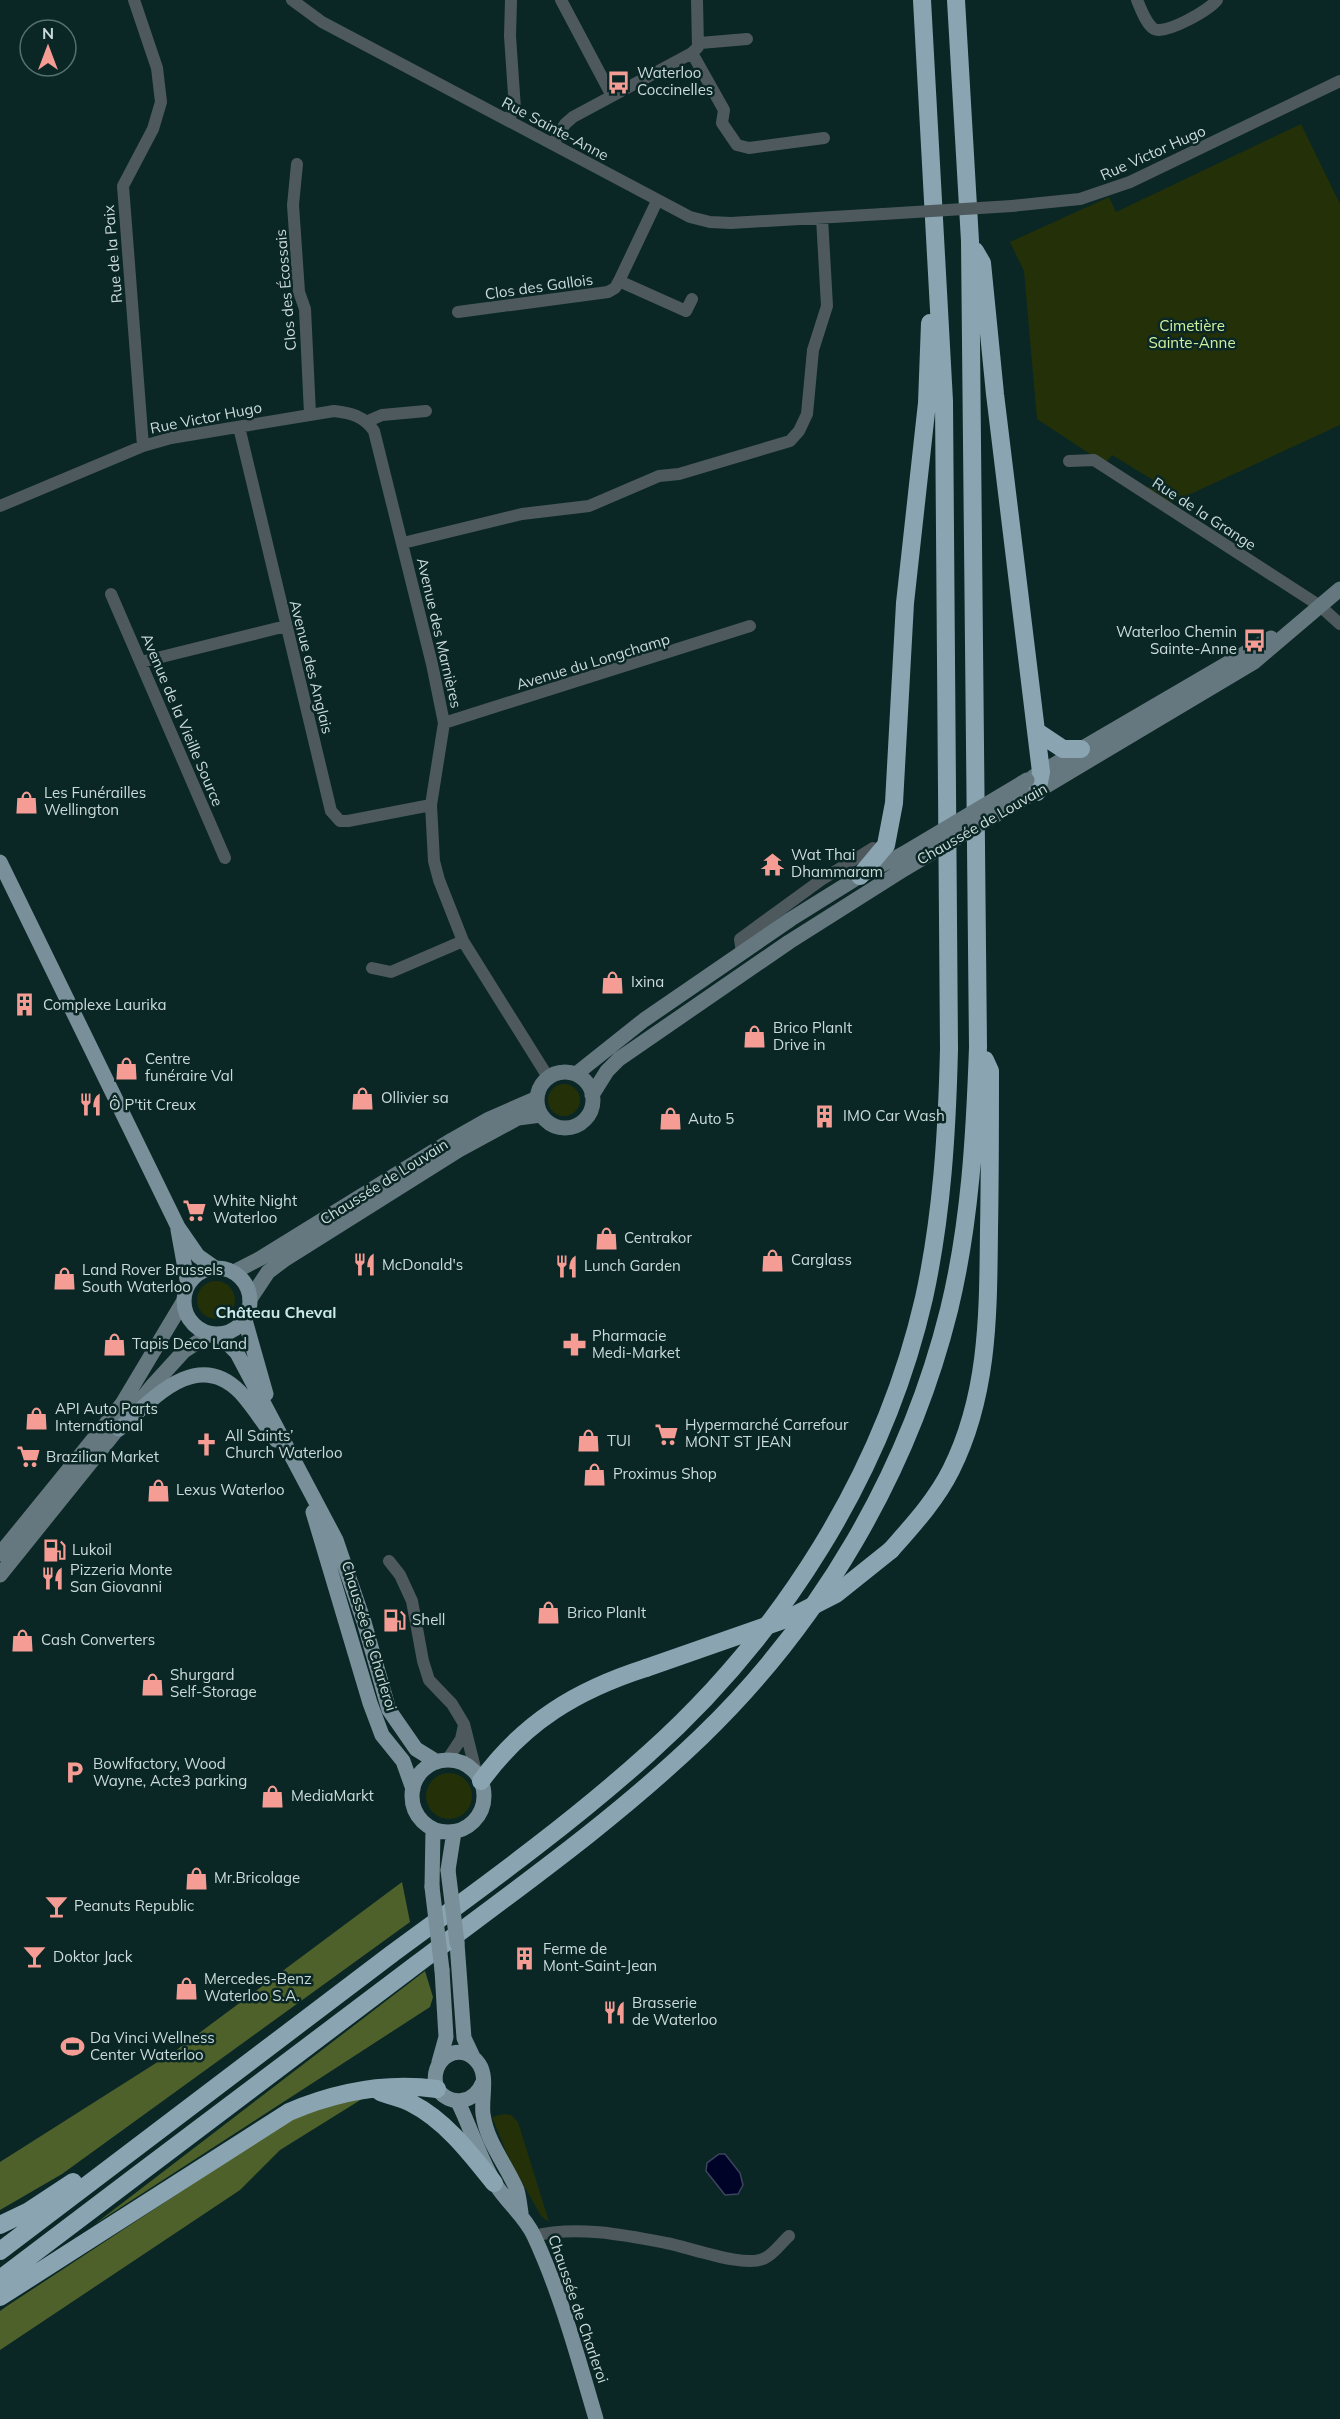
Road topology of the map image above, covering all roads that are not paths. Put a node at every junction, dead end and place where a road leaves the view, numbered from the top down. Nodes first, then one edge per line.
1 (134, 0) edge
2 (292, 0) edge
3 (511, 0) edge
4 (561, 0) edge
5 (697, 0) edge
6 (922, 0) edge
7 (956, 0) edge
8 (1137, 0) edge
9 (1217, 0) edge
10 (747, 39) dead end
11 (696, 48) junction
12 (1340, 81) edge
13 (612, 96) junction
14 (507, 120) junction
15 (824, 138) dead end
16 (553, 144) junction
17 (297, 164) dead end
18 (657, 201) junction
19 (822, 218) junction
20 (970, 242) junction
21 (619, 281) junction
22 (940, 299) junction
23 (692, 300) dead end
24 (458, 312) dead end
25 (426, 411) dead end
26 (310, 414) junction
27 (368, 422) junction
28 (239, 427) junction
29 (143, 446) junction
30 (1069, 461) dead end
31 (0, 506) edge
32 (403, 543) junction
33 (1340, 589) edge
34 (111, 594) dead end
35 (1320, 606) junction
36 (1303, 620) junction
37 (1340, 624) edge
38 (286, 626) junction
39 (750, 626) dead end
40 (141, 662) junction
41 (444, 723) junction
42 (1036, 731) junction
43 (1081, 749) junction
44 (1034, 785) junction
45 (431, 805) junction
46 (873, 848) dead end
47 (225, 858) dead end
48 (905, 861) junction
49 (0, 862) edge
50 (860, 876) junction
51 (789, 903) junction
52 (791, 920) junction
53 (463, 941) junction
54 (789, 942) junction
55 (742, 953) junction
56 (372, 968) dead end
57 (703, 980) junction
58 (662, 1029) junction
59 (978, 1047) junction
60 (576, 1074) junction
61 (548, 1077) junction
62 (592, 1095) junction
63 (537, 1098) junction
64 (541, 1114) junction
65 (178, 1227) junction
66 (215, 1268) junction
67 (234, 1272) junction
68 (188, 1285) junction
69 (250, 1299) junction
70 (183, 1302) junction
71 (245, 1320) junction
72 (214, 1334) junction
73 (271, 1414) junction
74 (118, 1429) junction
75 (296, 1467) junction
76 (306, 1487) junction
77 (0, 1554) edge
78 (389, 1561) dead end
79 (0, 1575) edge
80 (464, 1724) junction
81 (442, 1761) junction
82 (479, 1777) junction
83 (413, 1789) junction
84 (433, 1829) junction
85 (454, 1832) junction
86 (473, 2057) junction
87 (439, 2062) junction
88 (483, 2082) junction
89 (370, 2089) junction
90 (437, 2089) junction
91 (458, 2102) junction
92 (123, 2158) junction
93 (494, 2183) junction
94 (521, 2213) junction
95 (0, 2225) edge
96 (534, 2236) junction
97 (789, 2236) dead end
98 (0, 2251) edge
99 (0, 2279) edge
100 (0, 2297) edge
101 (596, 2419) edge

1 - 29 street, Rue de la Paix
2 - 14 street, Rue Sainte-Anne
3 - 14 street
4 - 13 street
5 - 11 street
6 - 22 highway
7 - 20 highway
8 - 9 street
10 - 11 street
11 - 13 street
11 - 15 street
12 - 19 street, Rue Victor Hugo, bridge
13 - 16 street
14 - 16 street, Rue Sainte-Anne
16 - 18 street, Rue Sainte-Anne
17 - 26 street, Clos des Écossais
18 - 19 street, Rue Sainte-Anne
18 - 21 street
19 - 32 street
20 - 42 highway
20 - 59 highway
21 - 23 street
21 - 24 street, Clos des Gallois
22 - 50 highway
22 - 92 highway
25 - 27 street
26 - 27 street, Rue Victor Hugo
26 - 28 street, Rue Victor Hugo
27 - 32 street, Avenue des Marnières
28 - 29 street, Rue Victor Hugo
28 - 38 street, Avenue des Anglais
29 - 31 street, Rue Victor Hugo
30 - 35 street, Rue de la Grange
32 - 41 street, Avenue des Marnières
33 - 35 main road, Chaussée de Louvain
34 - 40 street, Avenue de la Vieille Source
35 - 36 main road, Chaussée de Louvain
35 - 37 street, Rue de la Grange
36 - 43 main road, Chaussée de Louvain
36 - 44 main road, Chaussée de Louvain
38 - 40 street
38 - 45 street, Avenue des Anglais
39 - 41 street, Avenue du Longchamp
40 - 47 street, Avenue de la Vieille Source
41 - 45 street, Avenue des Marnières
42 - 43 highway
42 - 44 highway
43 - 44 main road, Chaussée de Louvain
44 - 48 main road, Chaussée de Louvain, bridge
45 - 53 street, Avenue des Marnières
46 - 51 street
48 - 50 main road, Chaussée de Louvain
48 - 54 main road, Chaussée de Louvain
49 - 65 main road
50 - 52 main road, Chaussée de Louvain
51 - 52 street
51 - 55 street
52 - 54 street
52 - 55 main road, Chaussée de Louvain
53 - 56 street
53 - 61 street, Avenue des Marnières
54 - 58 main road, Chaussée de Louvain
55 - 57 main road, Chaussée de Louvain
57 - 58 main road, Chaussée de Louvain
57 - 60 main road, Chaussée de Louvain
58 - 62 main road, Chaussée de Louvain
59 - 82 highway, bridge
59 - 99 highway
60 - 61 main road
60 - 62 main road
61 - 63 main road
62 - 64 main road
63 - 64 main road
63 - 67 main road, Chaussée de Louvain
64 - 69 main road, Chaussée de Louvain
65 - 66 main road
65 - 68 main road
66 - 67 main road
66 - 68 main road
67 - 69 main road
68 - 70 main road
69 - 71 main road
70 - 72 main road
70 - 77 main road
71 - 72 main road
71 - 73 main road, Chaussée de Charleroi
72 - 73 main road, Chaussée de Charleroi
72 - 74 main road
73 - 75 main road, Chaussée de Charleroi
74 - 75 main road
74 - 79 main road
75 - 76 main road, Chaussée de Charleroi
76 - 81 main road, Chaussée de Charleroi
76 - 83 main road, Chaussée de Charleroi
78 - 80 street
80 - 81 street
80 - 82 street
81 - 82 main road
81 - 83 main road
82 - 85 main road
83 - 84 main road
84 - 85 main road
84 - 87 main road, bridge
85 - 86 main road, bridge
86 - 87 main road
86 - 88 main road
87 - 90 main road
88 - 91 main road
88 - 94 main road, Chaussée de Charleroi
89 - 90 highway
89 - 93 highway
89 - 100 highway
90 - 91 main road
91 - 93 main road, Chaussée de Charleroi
92 - 95 highway
92 - 98 highway
93 - 94 main road, Chaussée de Charleroi
94 - 96 main road, Chaussée de Charleroi
96 - 97 street
96 - 101 main road, Chaussée de Charleroi

